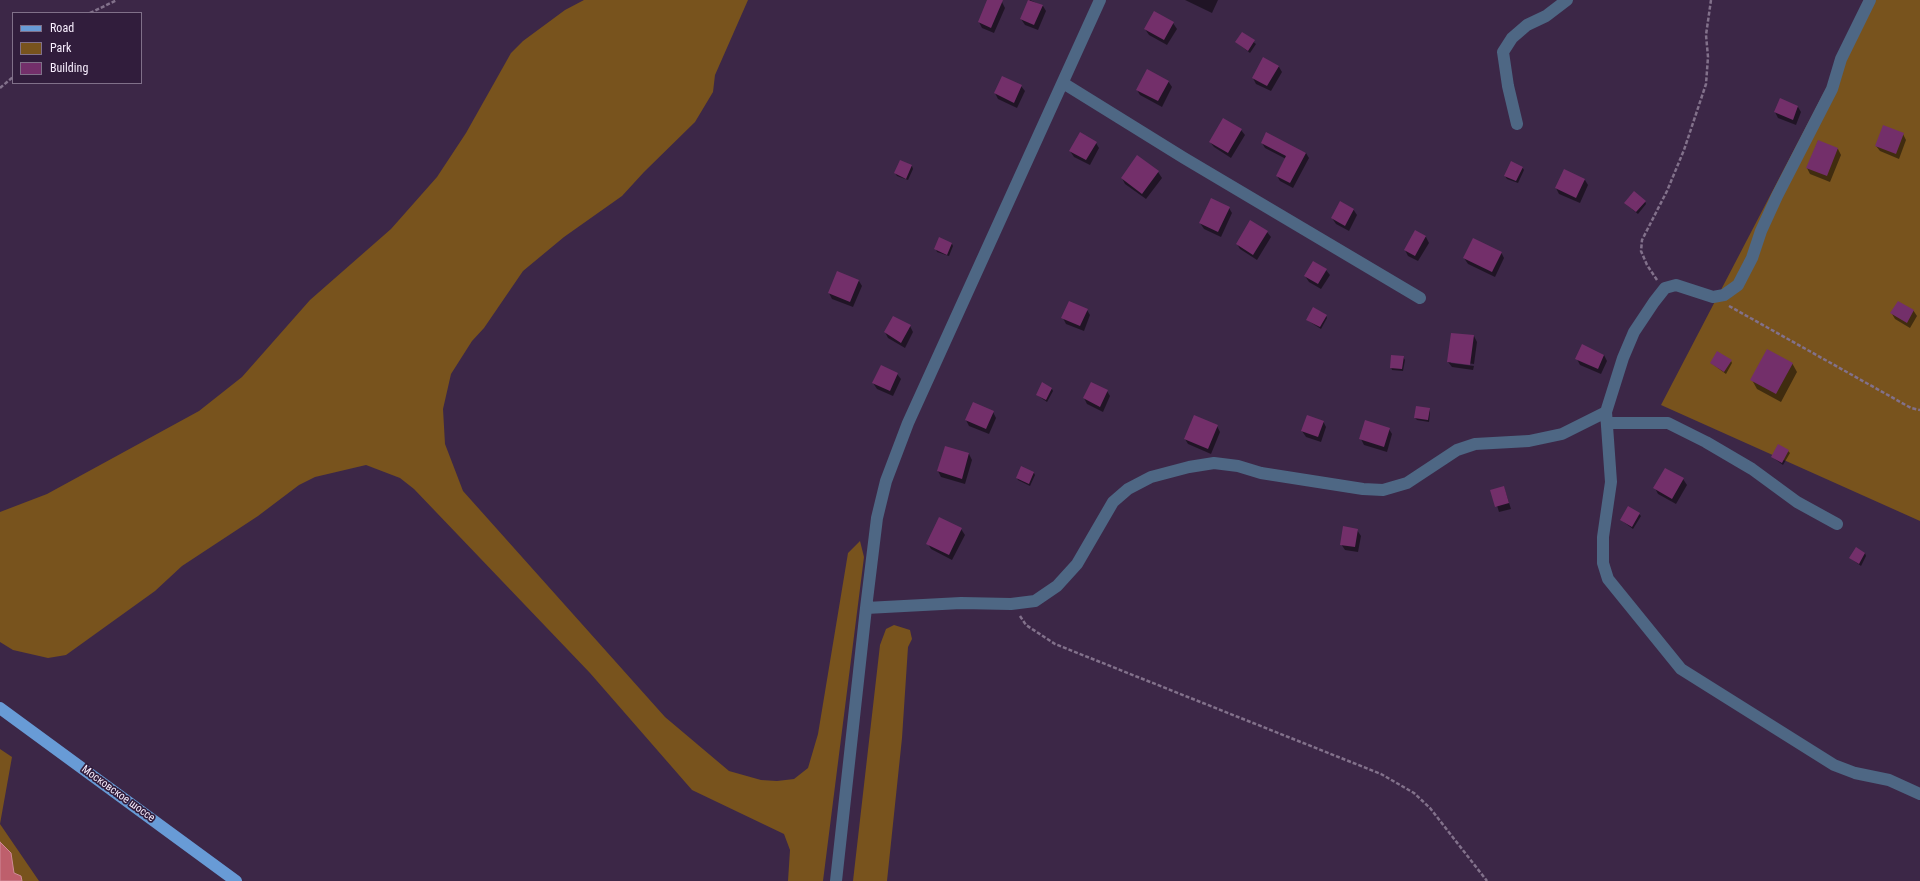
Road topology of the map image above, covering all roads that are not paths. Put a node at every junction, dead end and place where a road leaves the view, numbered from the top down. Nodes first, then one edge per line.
1 (1100, 0) edge
2 (1567, 0) edge
3 (1870, 0) edge
4 (1063, 83) junction
5 (1517, 124) dead end
6 (1420, 298) dead end
7 (1607, 417) junction
8 (1837, 524) dead end
9 (866, 608) junction
10 (0, 708) edge
11 (1920, 794) edge
12 (236, 881) edge
13 (836, 881) edge

1 - 4 street
2 - 5 street
3 - 7 street
4 - 6 street
4 - 9 street
7 - 8 street
7 - 9 street
7 - 11 street
9 - 13 street
10 - 12 main road, Московское шоссе

